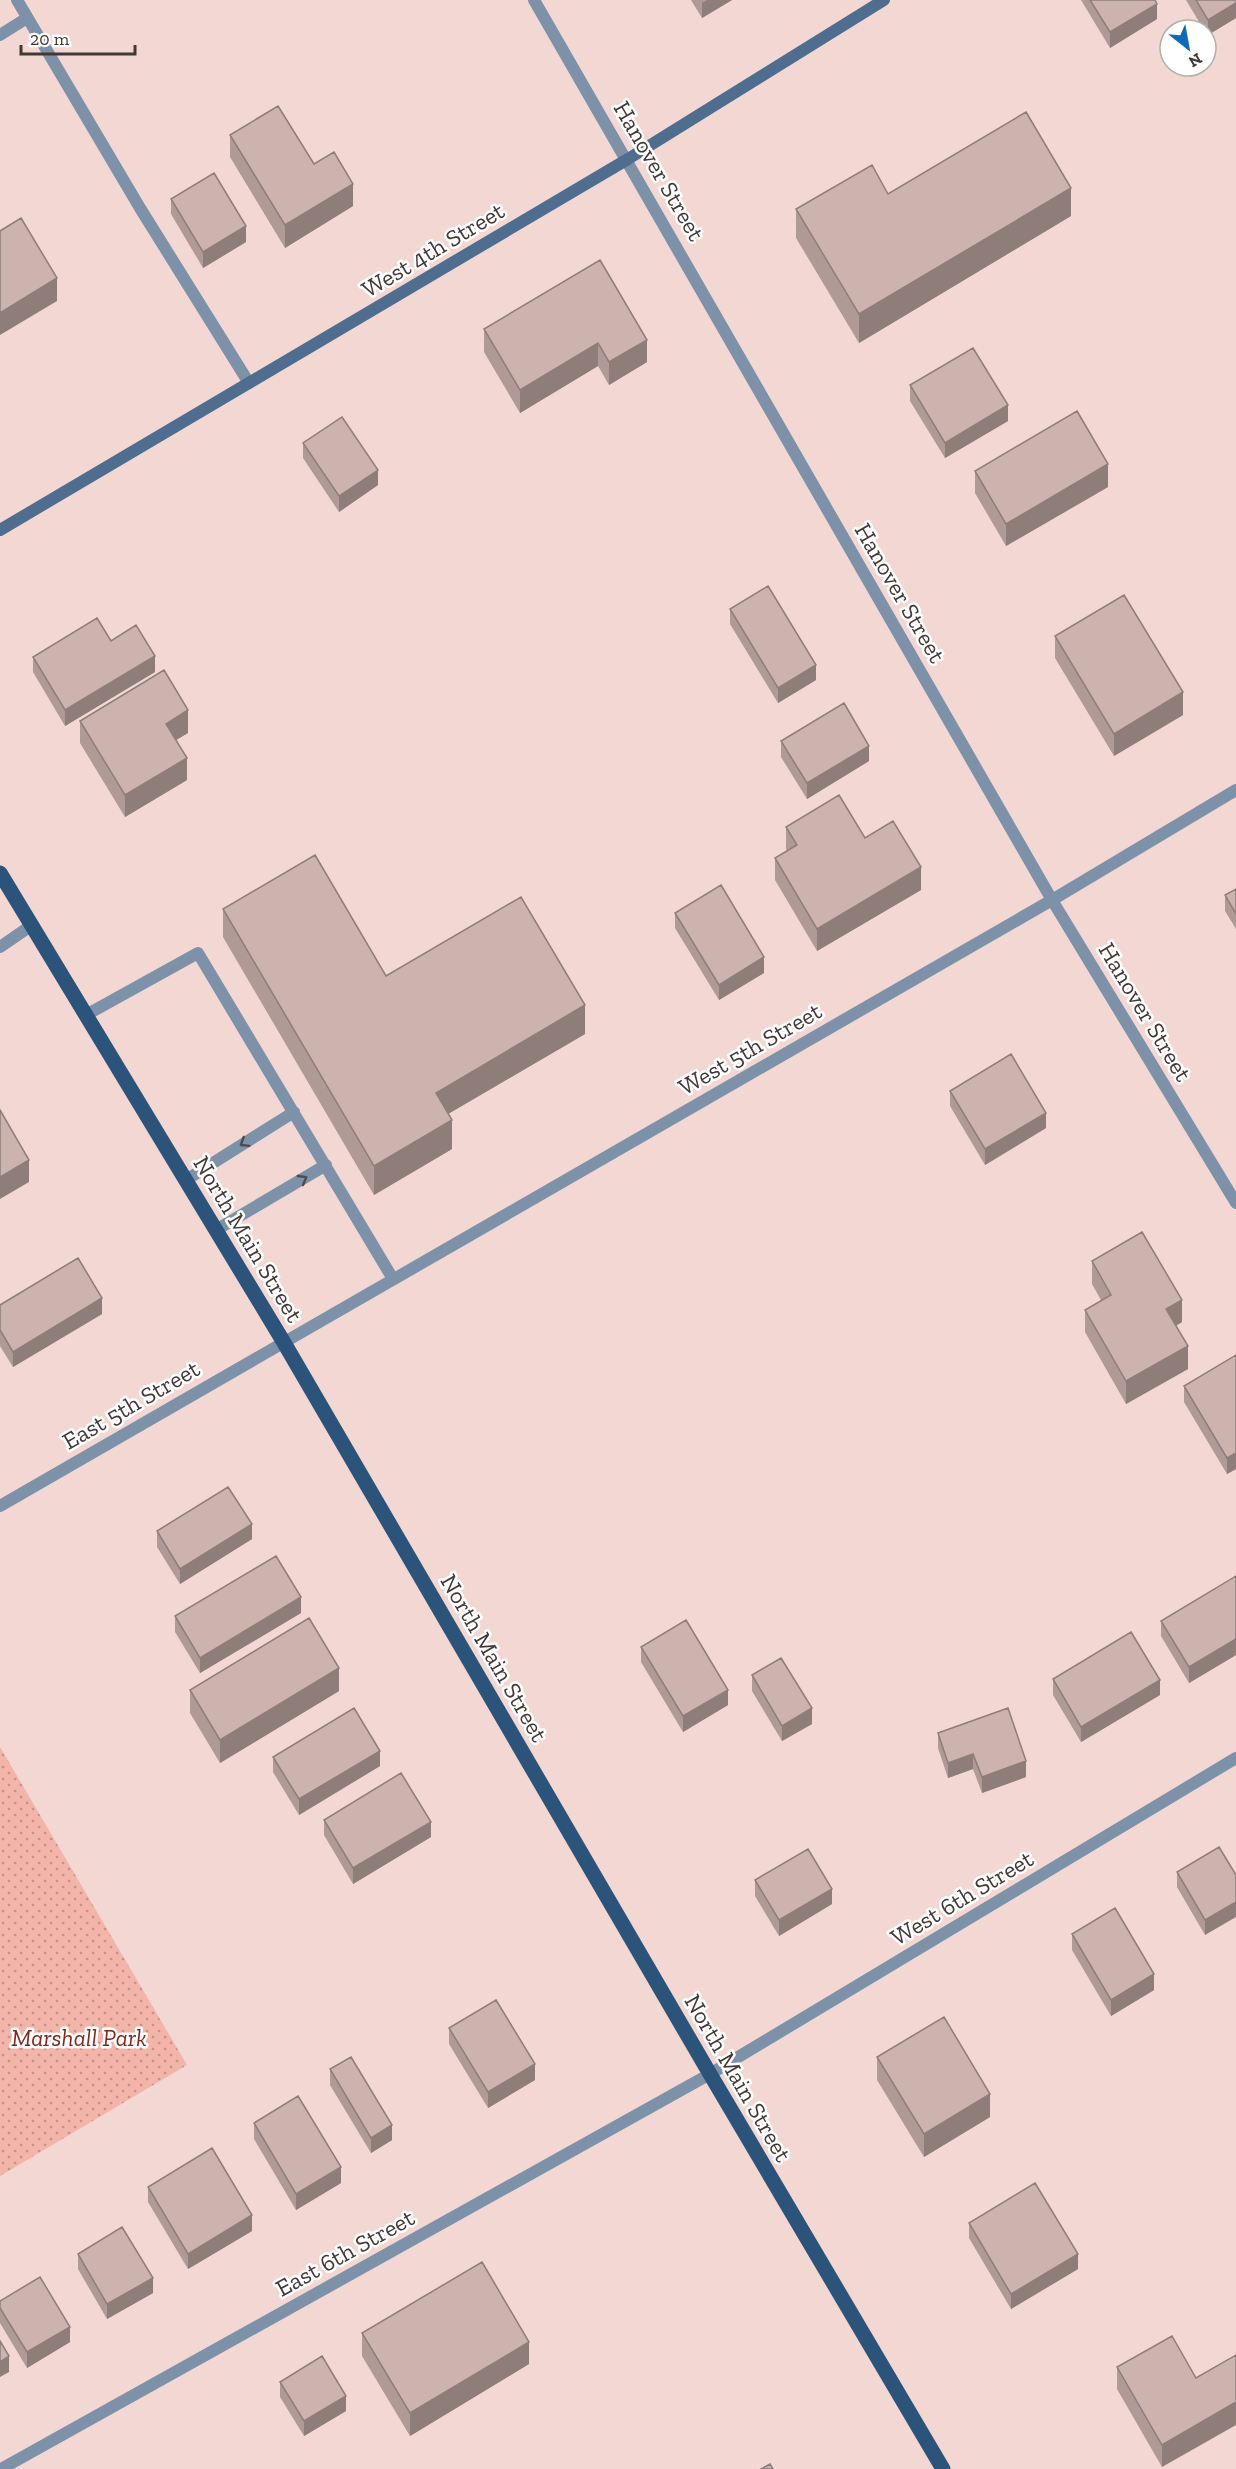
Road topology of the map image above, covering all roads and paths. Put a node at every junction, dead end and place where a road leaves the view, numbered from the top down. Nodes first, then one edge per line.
1 (17, 0) edge
2 (534, 0) edge
3 (884, 0) edge
4 (27, 18) junction
5 (0, 35) edge
6 (628, 159) junction
7 (249, 383) junction
8 (0, 530) edge
9 (1236, 790) edge
10 (0, 873) edge
11 (1052, 900) junction
12 (32, 925) junction
13 (0, 947) edge
14 (86, 1015) junction
15 (294, 1112) junction
16 (326, 1166) junction
17 (186, 1180) junction
18 (1236, 1203) edge
19 (216, 1230) junction
20 (393, 1279) junction
21 (284, 1341) junction
22 (0, 1506) edge
23 (1236, 1758) edge
24 (710, 2074) junction
25 (1, 2469) edge
26 (944, 2469) edge

1 - 4 street
2 - 6 street, Hanover Street
3 - 6 main road, West 4th Street
4 - 5 street
4 - 7 street
6 - 7 main road, West 4th Street
6 - 11 street, Hanover Street
7 - 8 main road, West 4th Street
9 - 11 street, West 5th Street
10 - 12 main road, North Main Street
11 - 18 street, Hanover Street
11 - 20 street, West 5th Street
12 - 13 street
12 - 14 main road, North Main Street
14 - 15 street
14 - 17 main road, North Main Street
15 - 16 street
15 -> 17 street
19 -> 16 street
16 - 20 street
17 - 19 main road, North Main Street
19 - 21 main road, North Main Street
20 - 21 street, West 5th Street
21 - 22 street, East 5th Street
21 - 24 main road, North Main Street
23 - 24 street, West 6th Street
24 - 25 street, East 6th Street
24 - 26 main road, North Main Street

